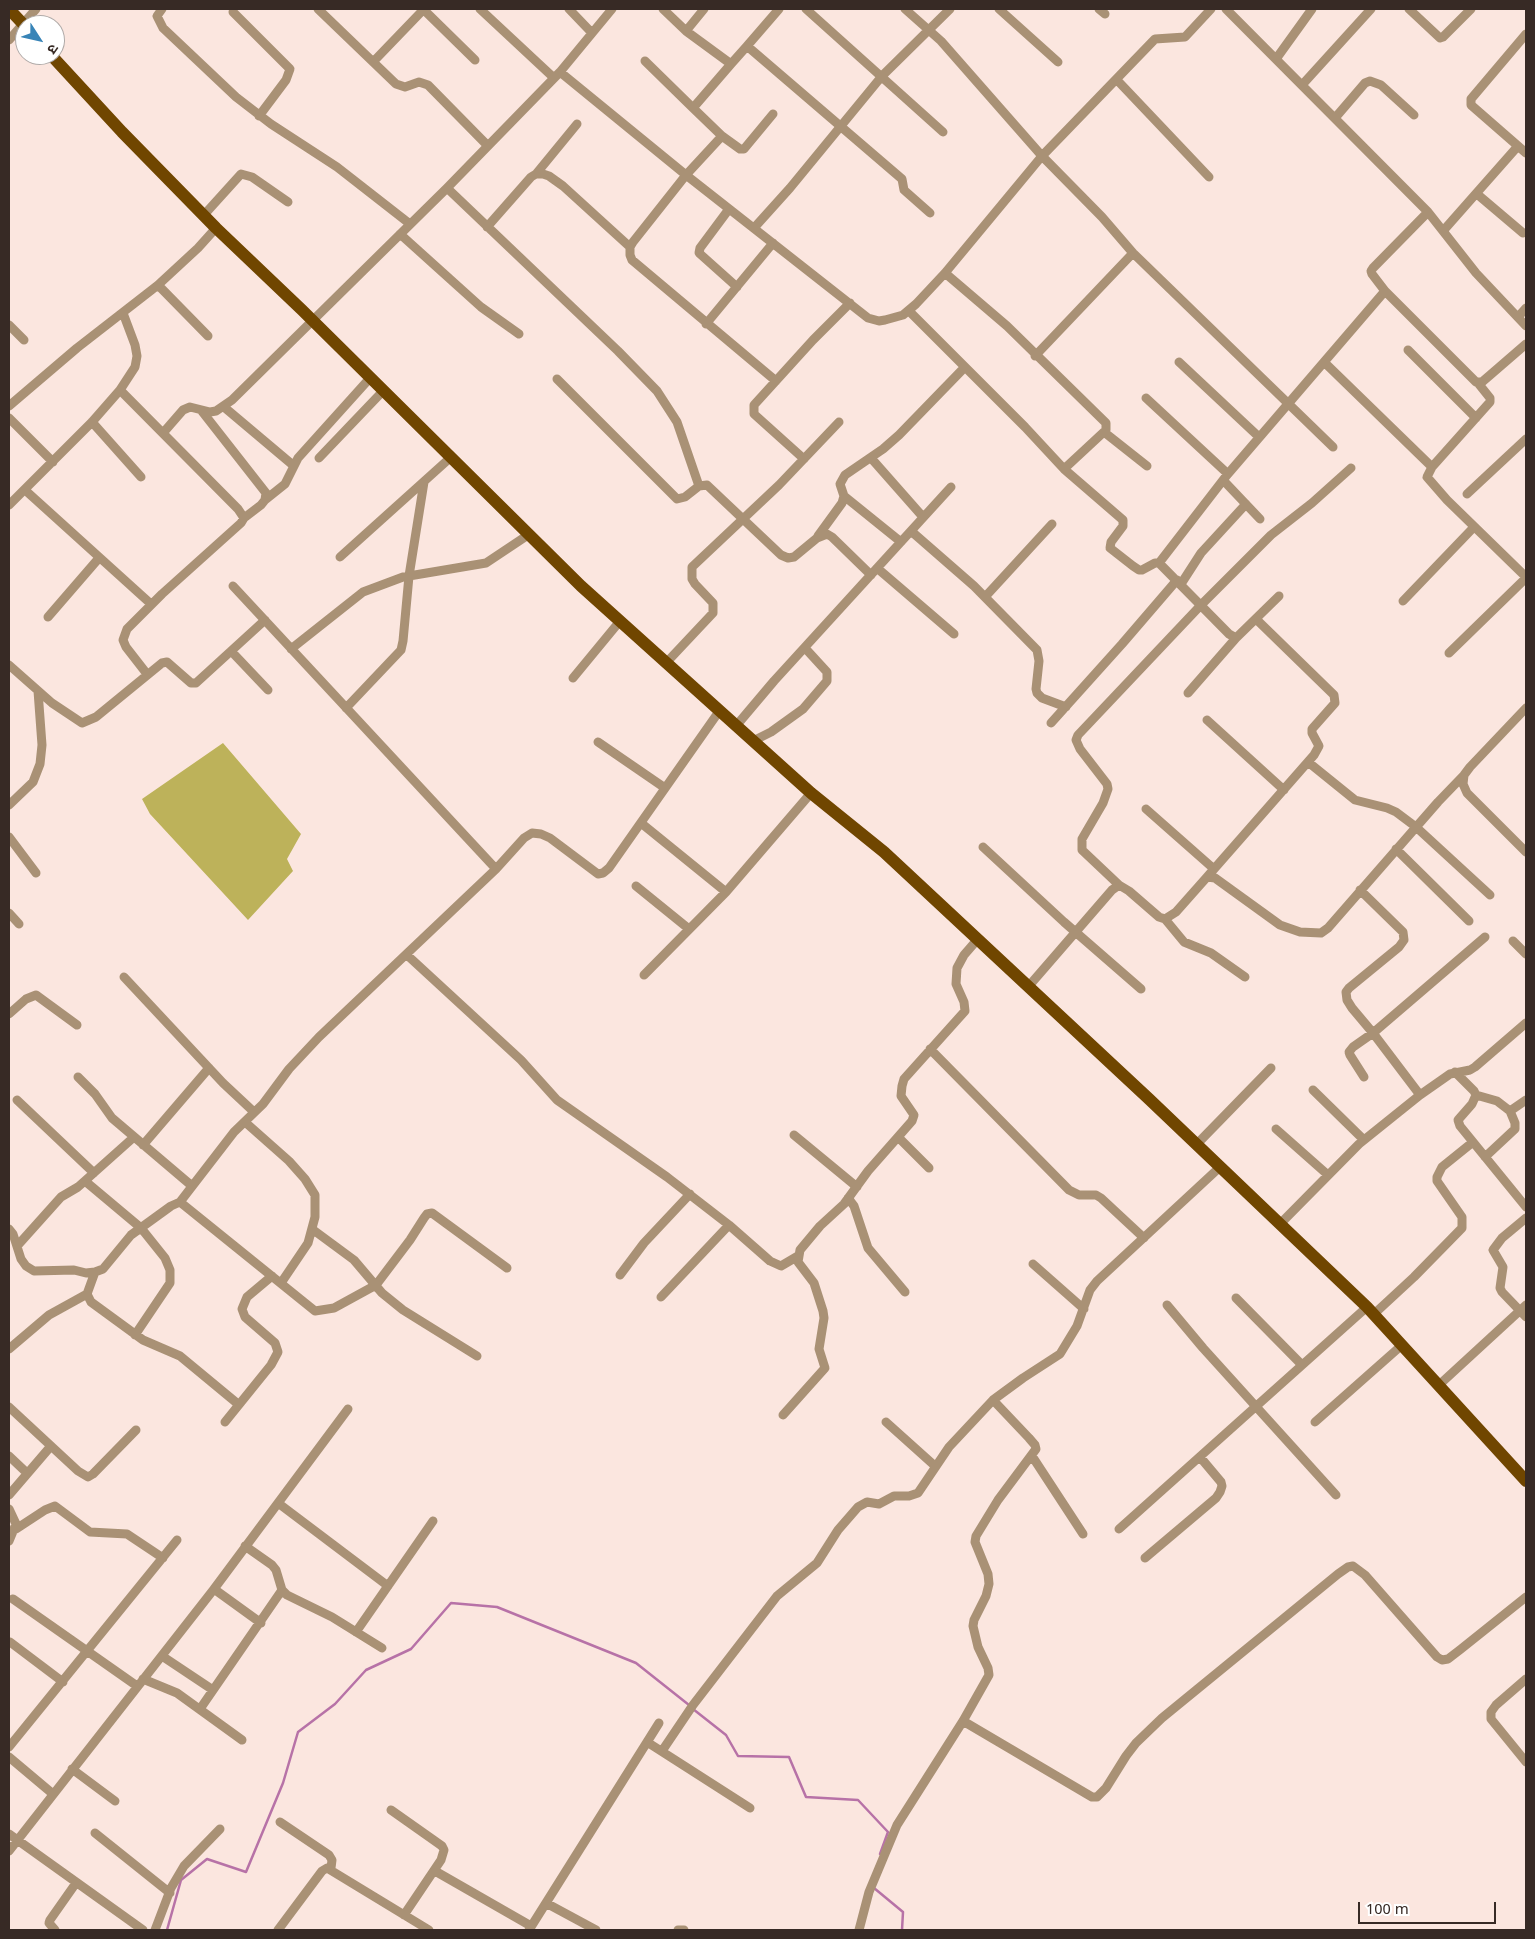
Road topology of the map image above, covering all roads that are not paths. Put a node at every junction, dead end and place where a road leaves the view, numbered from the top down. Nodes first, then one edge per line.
1 (162, 9) edge
2 (318, 9) edge
3 (424, 9) edge
4 (480, 9) edge
5 (569, 9) edge
6 (612, 9) edge
7 (663, 9) edge
8 (704, 9) edge
9 (779, 9) edge
10 (806, 9) edge
11 (906, 9) edge
12 (950, 9) edge
13 (999, 9) edge
14 (1211, 9) edge
15 (1226, 9) edge
16 (1312, 9) edge
17 (1371, 9) edge
18 (1409, 9) edge
19 (1470, 9) edge
20 (232, 10) edge
21 (928, 30) junction
22 (686, 31) junction
23 (592, 33) junction
24 (1526, 34) edge
25 (747, 46) junction
26 (1276, 59) junction
27 (475, 60) dead end
28 (645, 61) dead end
29 (373, 62) junction
30 (1058, 62) dead end
31 (731, 64) junction
32 (60, 65) edge
33 (557, 75) junction
34 (882, 76) junction
35 (1117, 80) junction
36 (1302, 85) junction
37 (693, 108) junction
38 (773, 114) dead end
39 (260, 116) junction
40 (1414, 116) dead end
41 (1335, 118) junction
42 (577, 124) dead end
43 (841, 126) junction
44 (944, 132) dead end
45 (722, 136) junction
46 (488, 146) junction
47 (1518, 146) junction
48 (1526, 153) edge
49 (1042, 156) junction
50 (536, 174) junction
51 (686, 175) junction
52 (1209, 177) dead end
53 (447, 188) junction
54 (1477, 194) junction
55 (288, 202) dead end
56 (729, 209) junction
57 (1428, 212) junction
58 (930, 213) dead end
59 (203, 216) junction
60 (410, 224) junction
61 (487, 227) junction
62 (216, 228) junction
63 (754, 228) junction
64 (1443, 231) junction
65 (1523, 232) dead end
66 (400, 234) junction
67 (773, 243) junction
68 (630, 247) junction
69 (1133, 253) junction
70 (945, 273) junction
71 (158, 285) junction
72 (737, 287) junction
73 (1385, 291) junction
74 (850, 303) junction
75 (1526, 308) edge
76 (909, 311) junction
77 (123, 313) junction
78 (1518, 317) junction
79 (312, 321) junction
80 (706, 324) junction
81 (9, 325) edge
82 (1526, 326) edge
83 (519, 334) dead end
84 (208, 336) dead end
85 (24, 340) dead end
86 (1526, 344) edge
87 (1408, 350) dead end
88 (1035, 356) junction
89 (1179, 362) dead end
90 (1324, 362) junction
91 (964, 368) junction
92 (370, 378) junction
93 (556, 379) dead end
94 (776, 381) junction
95 (1478, 383) junction
96 (120, 390) junction
97 (383, 391) junction
98 (1146, 398) dead end
99 (1287, 403) junction
100 (9, 406) edge
101 (224, 407) junction
102 (201, 410) junction
103 (9, 418) edge
104 (1476, 418) junction
105 (92, 422) junction
106 (839, 422) dead end
107 (1104, 432) junction
108 (163, 433) junction
109 (1258, 437) junction
110 (1526, 439) edge
111 (1334, 447) dead end
112 (319, 458) dead end
113 (450, 458) junction
114 (871, 458) junction
115 (804, 459) junction
116 (53, 462) junction
117 (294, 466) junction
118 (1147, 466) dead end
119 (1351, 468) dead end
120 (1432, 468) junction
121 (1064, 469) junction
122 (140, 477) dead end
123 (1225, 477) junction
124 (424, 482) junction
125 (699, 486) junction
126 (951, 487) dead end
127 (24, 490) junction
128 (1467, 494) dead end
129 (844, 496) junction
130 (265, 500) junction
131 (1246, 504) junction
132 (9, 505) edge
133 (923, 517) junction
134 (244, 518) junction
135 (1260, 518) dead end
136 (742, 519) junction
137 (1052, 524) dead end
138 (1474, 528) junction
139 (911, 531) junction
140 (528, 534) junction
141 (817, 538) junction
142 (901, 542) junction
143 (340, 557) dead end
144 (99, 558) junction
145 (1159, 563) junction
146 (874, 572) junction
147 (409, 576) junction
148 (1526, 577) edge
149 (1179, 582) junction
150 (233, 586) dead end
151 (1279, 596) dead end
152 (985, 597) junction
153 (1403, 602) dead end
154 (151, 604) junction
155 (1201, 605) junction
156 (48, 617) dead end
157 (1256, 619) junction
158 (265, 620) junction
159 (620, 622) junction
160 (954, 634) dead end
161 (1236, 638) junction
162 (805, 648) junction
163 (292, 649) junction
164 (231, 651) junction
165 (1449, 653) dead end
166 (666, 663) junction
167 (10, 668) edge
168 (147, 674) junction
169 (573, 678) dead end
170 (268, 690) dead end
171 (38, 691) junction
172 (1188, 693) dead end
173 (1066, 707) junction
174 (346, 708) junction
175 (1526, 708) edge
176 (720, 710) junction
177 (1207, 720) dead end
178 (1051, 723) dead end
179 (736, 726) junction
180 (753, 741) junction
181 (598, 742) dead end
182 (1308, 762) junction
183 (1464, 775) junction
184 (665, 788) junction
185 (1284, 790) junction
186 (811, 793) junction
187 (9, 805) edge
188 (1146, 809) dead end
189 (641, 823) junction
190 (1416, 827) junction
191 (9, 837) edge
192 (983, 847) dead end
193 (1396, 849) junction
194 (1526, 852) edge
195 (496, 869) junction
196 (1214, 869) junction
197 (36, 873) dead end
198 (1207, 877) junction
199 (1119, 885) junction
200 (636, 886) dead end
201 (1360, 890) junction
202 (726, 892) junction
203 (1490, 895) dead end
204 (9, 914) edge
205 (1165, 919) junction
206 (1469, 921) dead end
207 (19, 924) dead end
208 (689, 929) junction
209 (1075, 933) junction
210 (1485, 937) dead end
211 (978, 940) junction
212 (1513, 941) dead end
213 (1526, 954) edge
214 (407, 955) junction
215 (644, 975) dead end
216 (1245, 976) dead end
217 (124, 977) dead end
218 (1028, 987) junction
219 (1140, 989) dead end
220 (9, 1014) edge
221 (1526, 1022) edge
222 (77, 1024) dead end
223 (1373, 1033) junction
224 (930, 1049) junction
225 (209, 1068) junction
226 (1271, 1068) dead end
227 (1455, 1072) junction
228 (1364, 1077) dead end
229 (78, 1078) dead end
230 (1313, 1090) dead end
231 (1420, 1095) junction
232 (1476, 1095) junction
233 (18, 1100) dead end
234 (1526, 1100) edge
235 (254, 1112) junction
236 (1510, 1112) junction
237 (245, 1122) junction
238 (1276, 1129) dead end
239 (794, 1135) dead end
240 (134, 1137) junction
241 (898, 1137) junction
242 (1364, 1140) junction
243 (1473, 1142) junction
244 (1197, 1144) junction
245 (143, 1145) junction
246 (1485, 1157) junction
247 (1220, 1166) junction
248 (929, 1168) dead end
249 (94, 1173) junction
250 (1328, 1175) junction
251 (85, 1181) junction
252 (192, 1186) junction
253 (857, 1187) junction
254 (690, 1194) junction
255 (848, 1198) junction
256 (180, 1202) junction
257 (1526, 1207) edge
258 (1526, 1218) edge
259 (1281, 1223) junction
260 (729, 1225) junction
261 (141, 1228) junction
262 (9, 1229) edge
263 (312, 1229) junction
264 (1144, 1238) junction
265 (18, 1246) junction
266 (798, 1256) junction
267 (1033, 1264) dead end
268 (507, 1268) dead end
269 (95, 1272) junction
270 (620, 1275) dead end
271 (272, 1276) junction
272 (281, 1283) junction
273 (376, 1285) junction
274 (905, 1292) dead end
275 (86, 1294) junction
276 (661, 1297) dead end
277 (1236, 1298) dead end
278 (1167, 1305) dead end
279 (1084, 1309) junction
280 (1371, 1311) junction
281 (1524, 1311) edge
282 (135, 1335) junction
283 (1402, 1345) junction
284 (9, 1349) edge
285 (477, 1356) dead end
286 (1302, 1366) junction
287 (1439, 1385) junction
288 (993, 1400) junction
289 (238, 1404) junction
290 (1256, 1406) junction
291 (9, 1407) edge
292 (348, 1409) dead end
293 (783, 1415) dead end
294 (226, 1422) dead end
295 (886, 1422) dead end
296 (1315, 1422) dead end
297 (136, 1430) dead end
298 (51, 1446) junction
299 (9, 1456) edge
300 (1032, 1456) junction
301 (1200, 1456) junction
302 (935, 1466) junction
303 (27, 1473) junction
304 (1526, 1481) edge
305 (9, 1496) edge
306 (1336, 1496) dead end
307 (278, 1503) junction
308 (9, 1509) edge
309 (433, 1522) dead end
310 (16, 1529) junction
311 (1119, 1529) dead end
312 (1083, 1534) dead end
313 (178, 1540) dead end
314 (9, 1541) edge
315 (245, 1546) junction
316 (163, 1558) junction
317 (1144, 1558) dead end
318 (388, 1586) junction
319 (214, 1589) junction
320 (282, 1590) junction
321 (1526, 1597) edge
322 (13, 1599) dead end
323 (261, 1623) junction
324 (356, 1632) junction
325 (10, 1642) dead end
326 (382, 1648) dead end
327 (88, 1652) junction
328 (162, 1656) junction
329 (1526, 1679) edge
330 (63, 1682) junction
331 (140, 1682) junction
332 (213, 1690) junction
333 (200, 1709) junction
334 (963, 1720) junction
335 (659, 1723) dead end
336 (242, 1740) dead end
337 (647, 1742) junction
338 (9, 1747) edge
339 (662, 1751) junction
340 (10, 1761) edge
341 (1526, 1762) edge
342 (72, 1769) junction
343 (53, 1794) junction
344 (115, 1801) dead end
345 (750, 1808) dead end
346 (391, 1810) dead end
347 (280, 1822) dead end
348 (220, 1829) dead end
349 (95, 1833) dead end
350 (9, 1834) edge
351 (17, 1841) junction
352 (9, 1851) edge
353 (331, 1868) junction
354 (435, 1871) junction
355 (76, 1883) junction
356 (170, 1892) junction
357 (546, 1903) junction
358 (404, 1915) junction
359 (530, 1928) edge
360 (138, 1929) edge
361 (55, 1930) edge
362 (155, 1930) edge
363 (278, 1930) edge
364 (429, 1930) edge
365 (596, 1930) edge
366 (678, 1930) edge
367 (684, 1930) edge
368 (859, 1930) edge

1 - 39 street
2 - 29 street
3 - 27 street
3 - 29 street
4 - 33 street
5 - 23 street
6 - 23 street
7 - 22 street
8 - 22 street
9 - 25 street
10 - 34 street
11 - 21 street
12 - 21 street
13 - 30 street
14 - 35 street
15 - 26 street
16 - 26 street
17 - 36 street
18 - 19 street
20 - 39 street
21 - 34 street
21 - 49 street
22 - 31 street
23 - 33 street
24 - 47 street
25 - 31 street
25 - 43 street
26 - 36 street
28 - 37 street
29 - 46 street
31 - 37 street
32 - 59 main road
33 - 46 street
33 - 51 street
34 - 43 street
34 - 44 street
35 - 49 street
35 - 52 street
36 - 41 street
37 - 45 street
38 - 45 street
39 - 60 street
40 - 41 street
41 - 57 street
42 - 50 street
43 - 58 street
43 - 63 street
45 - 51 street
46 - 53 street
47 - 48 street
47 - 54 street
49 - 69 street
49 - 70 street
50 - 61 street
50 - 68 street
51 - 56 street
51 - 68 street
53 - 60 street
53 - 61 street
54 - 64 street
54 - 65 street
55 - 59 street
56 - 63 street
56 - 72 street
57 - 64 street
57 - 73 street
59 - 62 main road
60 - 66 street
61 - 125 street
62 - 71 street
62 - 79 main road
63 - 67 street
64 - 78 street
66 - 79 street
66 - 83 street
67 - 72 street
67 - 74 street
68 - 80 street
69 - 88 street
69 - 99 street
70 - 76 street
70 - 88 street
71 - 77 street
71 - 84 street
72 - 80 street
73 - 90 street
73 - 95 street
74 - 76 street
74 - 94 street
75 - 78 street
76 - 91 street
77 - 96 street
77 - 100 street
78 - 82 street
79 - 92 main road
79 - 101 street
80 - 94 street
81 - 85 street
86 - 95 street
87 - 104 street
88 - 107 street
89 - 109 street
90 - 99 street
90 - 120 street
91 - 114 street
91 - 121 street
92 - 97 main road
92 - 117 street
93 - 125 street
94 - 115 street
95 - 104 street
96 - 105 street
96 - 108 street
97 - 112 street
97 - 113 main road
98 - 123 street
99 - 109 street
99 - 111 street
101 - 102 street
101 - 117 street
102 - 108 street
102 - 130 street
103 - 116 street
104 - 120 street
105 - 116 street
105 - 122 street
106 - 115 street
107 - 118 street
107 - 121 street
108 - 134 street
109 - 123 street
110 - 128 street
113 - 124 street
113 - 140 main road
114 - 129 street
114 - 133 street
115 - 136 street
116 - 127 street
117 - 130 street
119 - 155 street
120 - 138 street
121 - 145 street
123 - 131 street
123 - 145 street
124 - 143 street
124 - 147 street
125 - 136 street
126 - 133 street
127 - 132 street
127 - 144 street
129 - 141 street
129 - 142 street
130 - 134 street
131 - 135 street
131 - 149 street
133 - 139 street
134 - 154 street
136 - 141 street
136 - 166 street
137 - 152 street
138 - 148 street
138 - 153 street
139 - 142 street
139 - 152 street
140 - 147 street
140 - 159 main road
141 - 146 street
142 - 146 street
144 - 154 street
144 - 156 street
145 - 149 street
146 - 160 street
146 - 162 street
147 - 163 street
147 - 174 street
148 - 165 street
149 - 155 street
149 - 173 street
150 - 158 street
151 - 157 street
152 - 173 street
154 - 168 street
155 - 161 street
155 - 199 street
157 - 161 street
157 - 182 street
158 - 163 street
158 - 164 street
159 - 166 main road
159 - 169 street
161 - 172 street
162 - 179 street
162 - 180 street
163 - 174 street
164 - 168 street
164 - 170 street
166 - 176 main road
167 - 171 street
168 - 171 street
171 - 187 street
173 - 178 street
174 - 195 street
175 - 183 street
176 - 179 main road
176 - 184 street
177 - 185 street
179 - 180 main road
180 - 186 main road
181 - 184 street
182 - 185 street
182 - 190 street
183 - 190 street
183 - 194 street
184 - 189 street
185 - 196 street
186 - 202 street
186 - 211 main road
188 - 196 street
189 - 195 street
189 - 202 street
190 - 193 street
190 - 203 street
191 - 197 street
192 - 209 street
193 - 201 street
193 - 206 street
195 - 214 street
196 - 198 street
198 - 201 street
198 - 205 street
199 - 205 street
199 - 209 street
200 - 208 street
201 - 223 street
202 - 208 street
204 - 207 street
205 - 216 street
208 - 215 street
209 - 218 street
209 - 219 street
210 - 223 street
211 - 218 main road
211 - 224 street
212 - 213 street
214 - 235 street
214 - 254 street
217 - 225 street
218 - 244 main road
220 - 222 street
221 - 227 street
223 - 228 street
223 - 231 street
224 - 241 street
224 - 264 street
225 - 235 street
225 - 245 street
226 - 244 street
227 - 231 street
227 - 232 street
229 - 240 street
230 - 242 street
231 - 242 street
232 - 236 street
232 - 243 street
233 - 249 street
234 - 236 street
235 - 237 street
236 - 246 street
237 - 252 street
237 - 263 street
238 - 250 street
239 - 253 street
240 - 245 street
240 - 249 street
241 - 248 street
241 - 253 street
242 - 250 street
243 - 246 street
243 - 280 street
244 - 247 main road
245 - 252 street
246 - 257 street
247 - 259 main road
247 - 264 street
249 - 251 street
250 - 259 street
251 - 261 street
251 - 265 street
252 - 256 street
253 - 255 street
254 - 260 street
254 - 270 street
255 - 266 street
255 - 274 street
256 - 261 street
256 - 271 street
258 - 281 street
259 - 280 main road
260 - 266 street
260 - 276 street
261 - 269 street
261 - 282 street
262 - 265 street
263 - 272 street
263 - 273 street
264 - 279 street
265 - 269 street
266 - 293 street
267 - 279 street
268 - 273 street
269 - 275 street
271 - 272 street
271 - 289 street
272 - 273 street
273 - 285 street
275 - 282 street
275 - 284 street
277 - 286 street
278 - 290 street
279 - 288 street
280 - 283 main road
280 - 286 street
281 - 287 street
282 - 289 street
283 - 287 main road
283 - 296 street
286 - 290 street
287 - 304 main road
288 - 300 street
288 - 302 street
289 - 294 street
290 - 301 street
290 - 306 street
291 - 298 street
292 - 307 street
295 - 302 street
297 - 298 street
298 - 303 street
299 - 303 street
300 - 312 street
300 - 334 street
301 - 311 street
301 - 317 street
302 - 339 street
303 - 305 street
307 - 315 street
307 - 318 street
308 - 310 street
309 - 318 street
310 - 314 street
310 - 316 street
313 - 316 street
315 - 319 street
315 - 320 street
316 - 327 street
318 - 324 street
319 - 323 street
319 - 328 street
320 - 323 street
320 - 324 street
321 - 334 street
322 - 327 street
323 - 332 street
324 - 326 street
325 - 330 street
327 - 330 street
327 - 331 street
328 - 331 street
328 - 332 street
329 - 341 street
330 - 338 street
331 - 333 street
331 - 342 street
332 - 333 street
333 - 336 street
334 - 368 street
335 - 337 street
337 - 339 street
337 - 357 street
339 - 345 street
340 - 343 street
342 - 343 street
342 - 344 street
343 - 351 street
346 - 354 street
347 - 353 street
348 - 356 street
349 - 356 street
350 - 351 street
351 - 352 street
351 - 355 street
353 - 358 street
353 - 363 street
354 - 358 street
354 - 359 street
355 - 360 street
355 - 361 street
356 - 362 street
357 - 359 street
357 - 365 street
358 - 364 street
366 - 367 street

